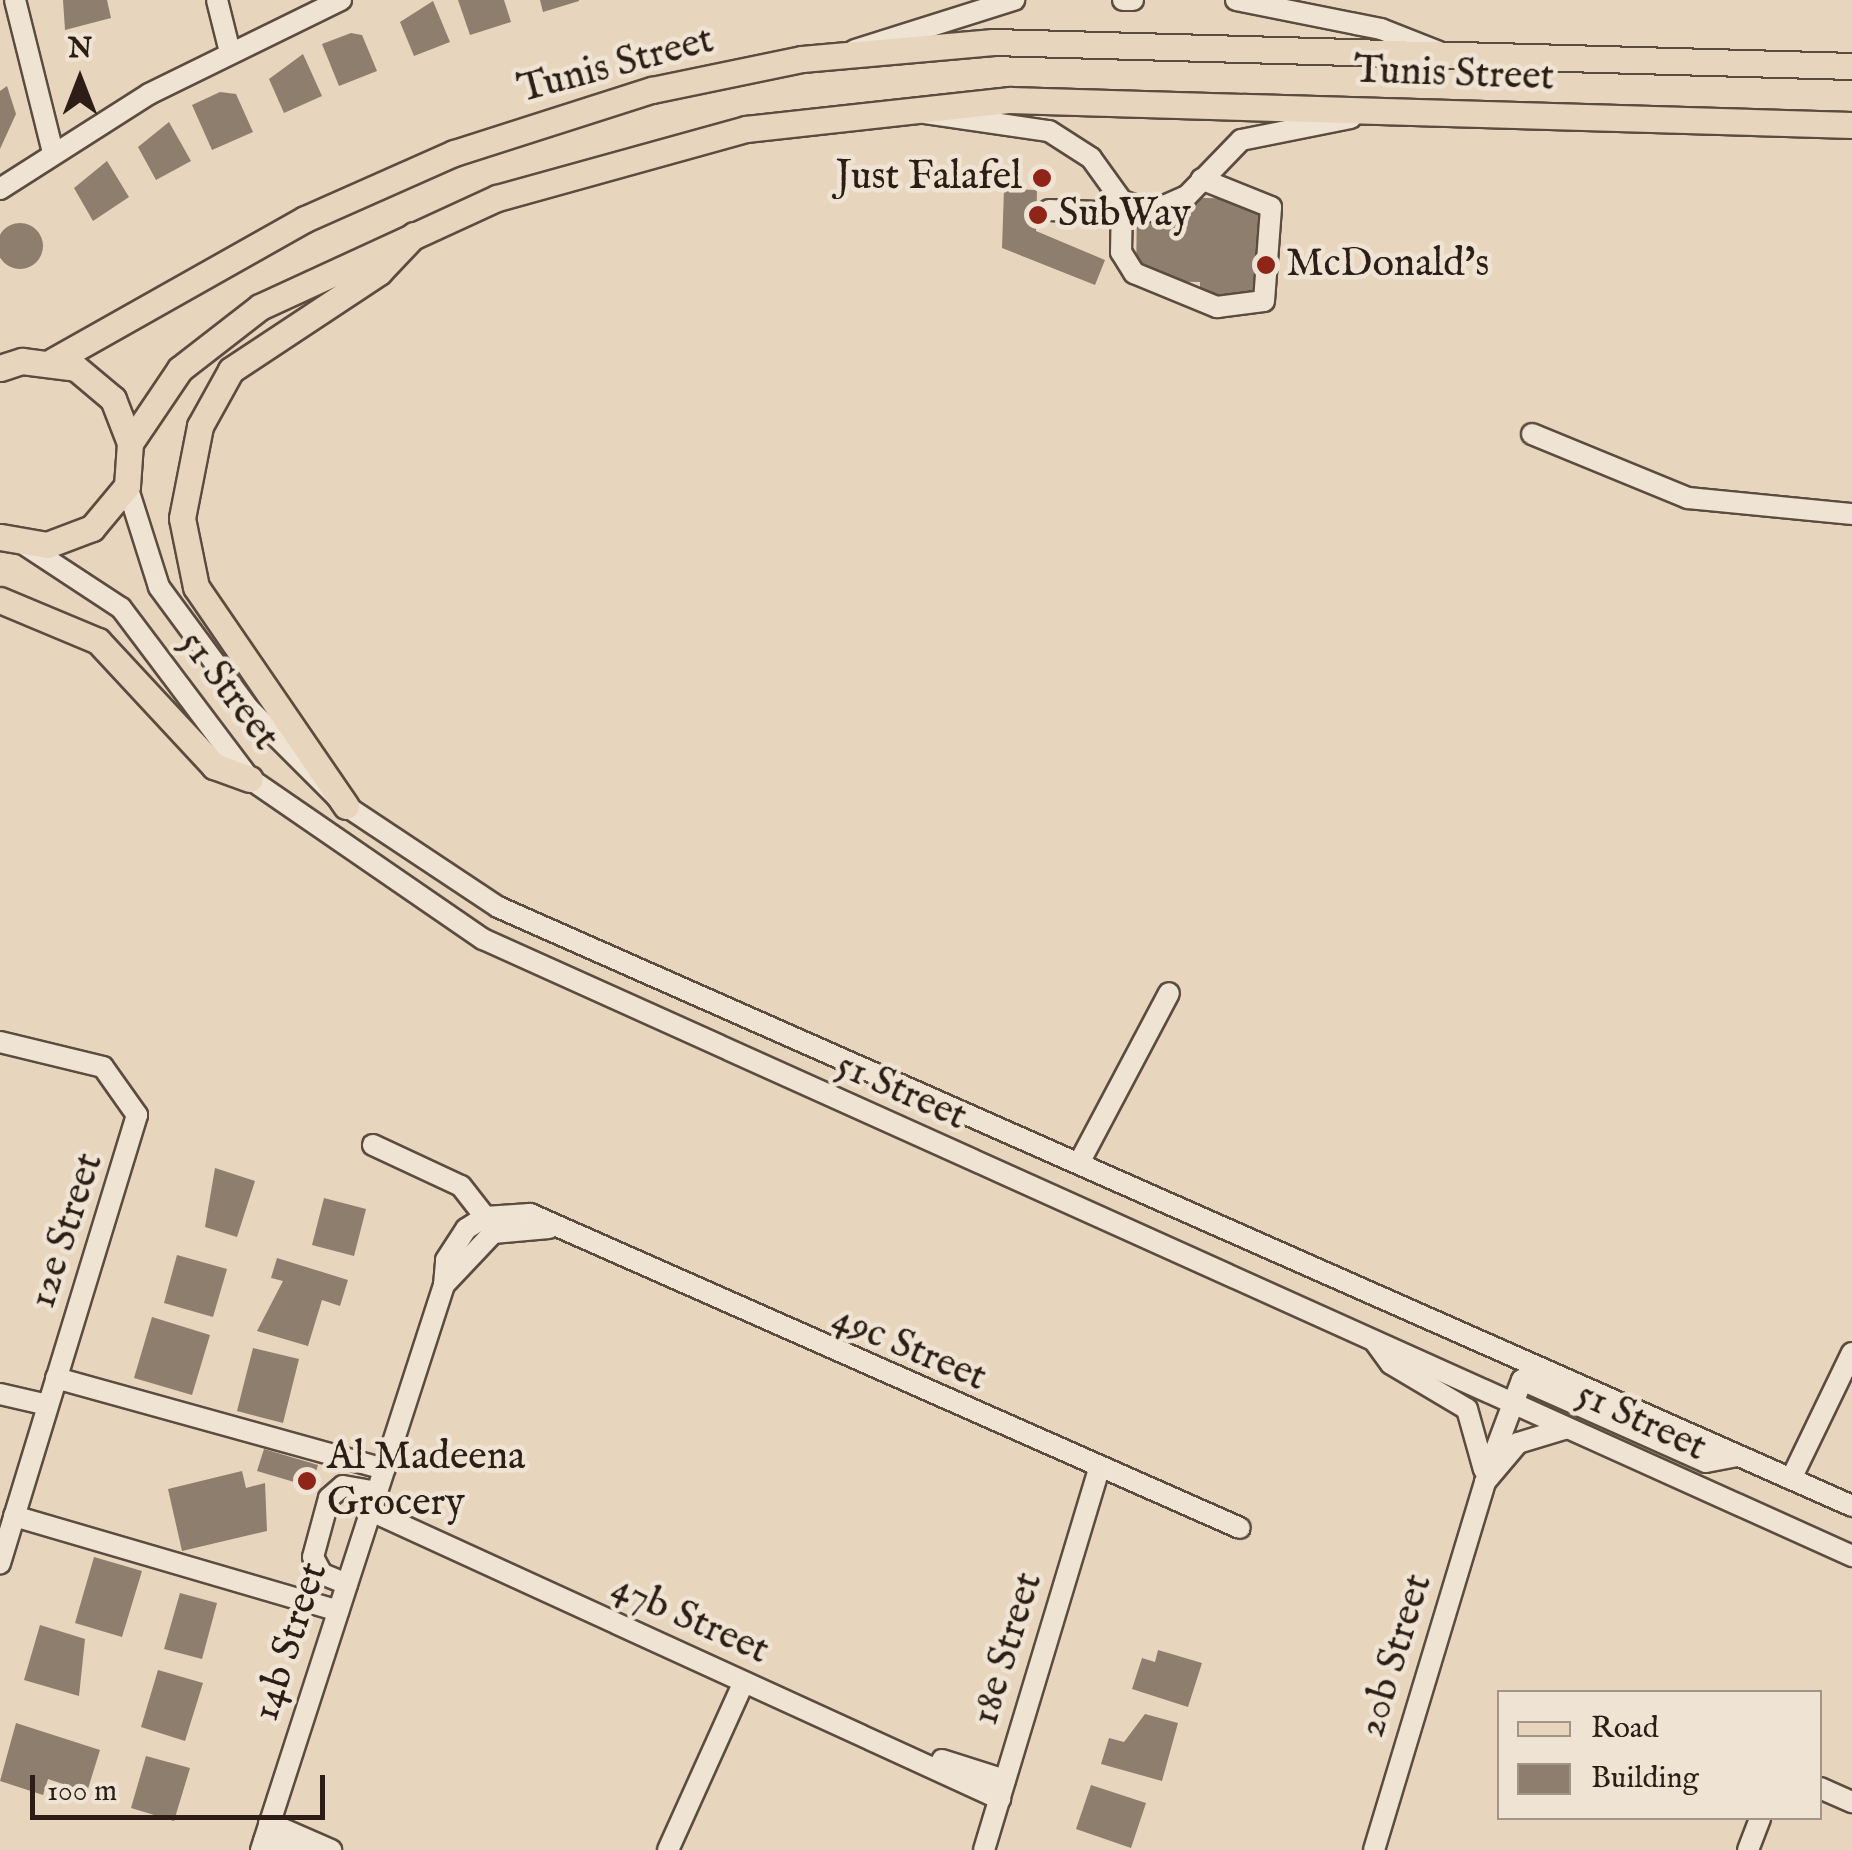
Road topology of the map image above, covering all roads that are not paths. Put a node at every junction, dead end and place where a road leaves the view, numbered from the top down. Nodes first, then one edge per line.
1 (217, 0) edge
2 (340, 0) edge
3 (1014, 0) edge
4 (1123, 0) edge
5 (1132, 0) edge
6 (1236, 0) edge
7 (10, 2) edge
8 (230, 52) junction
9 (851, 52) junction
10 (1441, 53) junction
11 (1852, 66) edge
12 (910, 107) junction
13 (1390, 111) junction
14 (1852, 125) edge
15 (53, 152) junction
16 (1201, 179) junction
17 (0, 189) edge
18 (1122, 207) junction
19 (1048, 210) dead end
20 (418, 230) junction
21 (53, 361) junction
22 (0, 368) edge
23 (1532, 434) dead end
24 (130, 443) junction
25 (127, 486) junction
26 (1852, 514) edge
27 (6, 539) edge
28 (0, 600) edge
29 (250, 779) junction
30 (346, 806) junction
31 (1169, 994) dead end
32 (0, 1042) edge
33 (373, 1145) dead end
34 (1079, 1164) junction
35 (489, 1225) junction
36 (1374, 1339) junction
37 (1852, 1353) edge
38 (56, 1378) junction
39 (0, 1394) edge
40 (1509, 1398) junction
41 (48, 1405) junction
42 (1568, 1428) junction
43 (1737, 1456) junction
44 (1099, 1468) junction
45 (385, 1469) junction
46 (1791, 1479) junction
47 (1485, 1482) junction
48 (1852, 1506) edge
49 (371, 1510) junction
50 (14, 1516) junction
51 (1240, 1528) dead end
52 (1852, 1556) edge
53 (0, 1564) edge
54 (347, 1584) junction
55 (338, 1611) junction
56 (744, 1682) junction
57 (1822, 1789) edge
58 (1002, 1790) junction
59 (1852, 1802) edge
60 (1759, 1820) edge
61 (265, 1838) edge
62 (296, 1850) edge
63 (331, 1850) edge
64 (668, 1850) edge
65 (984, 1850) edge
66 (1374, 1850) edge
67 (1748, 1850) edge

1 - 8 street
2 - 8 street
3 - 9 street
4 - 5 street
6 - 10 street
7 - 15 street
8 - 15 street
9 - 10 main road, Tunis Street
9 - 21 main road, Tunis Street
10 - 11 main road, Tunis Street
12 - 13 main road, Tunis Street
12 - 18 street
12 - 20 main road, Tunis Street
13 - 14 main road, Tunis Street
13 - 16 street
15 - 17 street
16 - 18 street
16 - 18 street
18 - 19 street
20 - 24 main road, Tunis Street
20 - 30 main road
21 - 22 main road
21 - 24 main road
23 - 26 street
24 - 25 main road
25 - 27 main road
25 - 30 street, 51 Street
27 - 29 street, 51 Street
28 - 29 main road
29 - 36 street, 51 Street
30 - 34 street, 51 Street
31 - 34 street
32 - 38 street, 12e Street
33 - 35 street
34 - 43 street, 51 Street
35 - 44 street, 49c Street
35 - 45 street, 14b Street
36 - 40 street, 51 Street
36 - 47 street
37 - 46 street
38 - 41 street, 12e Street
38 - 45 street
39 - 41 street
40 - 42 street, 51 Street
40 - 43 street
40 - 47 street
41 - 50 street, 12e Street
42 - 47 street, 20b Street
42 - 52 street, 51 Street
43 - 46 street, 51 Street
44 - 51 street, 49c Street
44 - 58 street, 18e Street
45 - 49 street, 14b Street
46 - 48 street, 51 Street
47 - 66 street, 20b Street
49 - 54 street, 14b Street
49 - 54 street
49 - 56 street, 47b Street
50 - 53 street, 12e Street
50 - 55 street
54 - 55 street, 14b Street
55 - 61 street, 14b Street
56 - 58 street, 47b Street
56 - 64 street
57 - 59 street
58 - 65 street, 18e Street
60 - 67 street
61 - 62 street
61 - 63 street

